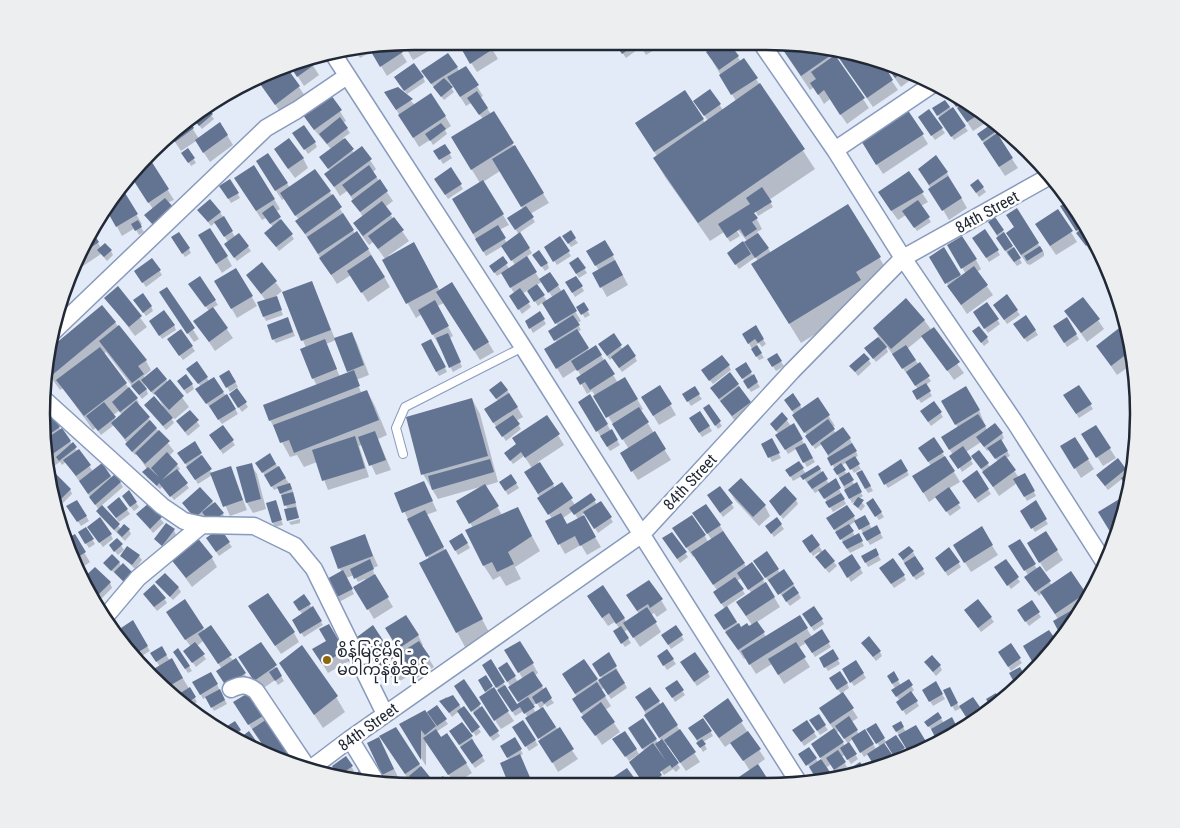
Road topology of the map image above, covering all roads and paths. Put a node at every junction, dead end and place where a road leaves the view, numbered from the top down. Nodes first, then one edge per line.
1 (766, 50) edge
2 (336, 59) edge
3 (347, 76) junction
4 (927, 88) edge
5 (835, 150) junction
6 (1044, 179) edge
7 (903, 258) junction
8 (61, 324) edge
9 (523, 348) junction
10 (50, 405) edge
11 (403, 454) dead end
12 (202, 525) junction
13 (641, 535) junction
14 (1100, 556) edge
15 (109, 613) edge
16 (231, 689) dead end
17 (385, 714) junction
18 (350, 739) junction
19 (303, 761) edge
20 (316, 765) edge
21 (372, 776) edge
22 (795, 777) edge

1 - 5 street
2 - 3 street
3 - 8 street
3 - 9 street
4 - 5 street
5 - 7 street
6 - 7 street, 84th Street
7 - 13 street, 84th Street
7 - 14 street
9 - 11 lane
9 - 13 street
10 - 12 street
12 - 15 street
12 - 17 street
13 - 17 street, 84th Street
13 - 22 street
16 - 19 street
17 - 18 street, 84th Street
18 - 20 street, 84th Street
18 - 21 street

